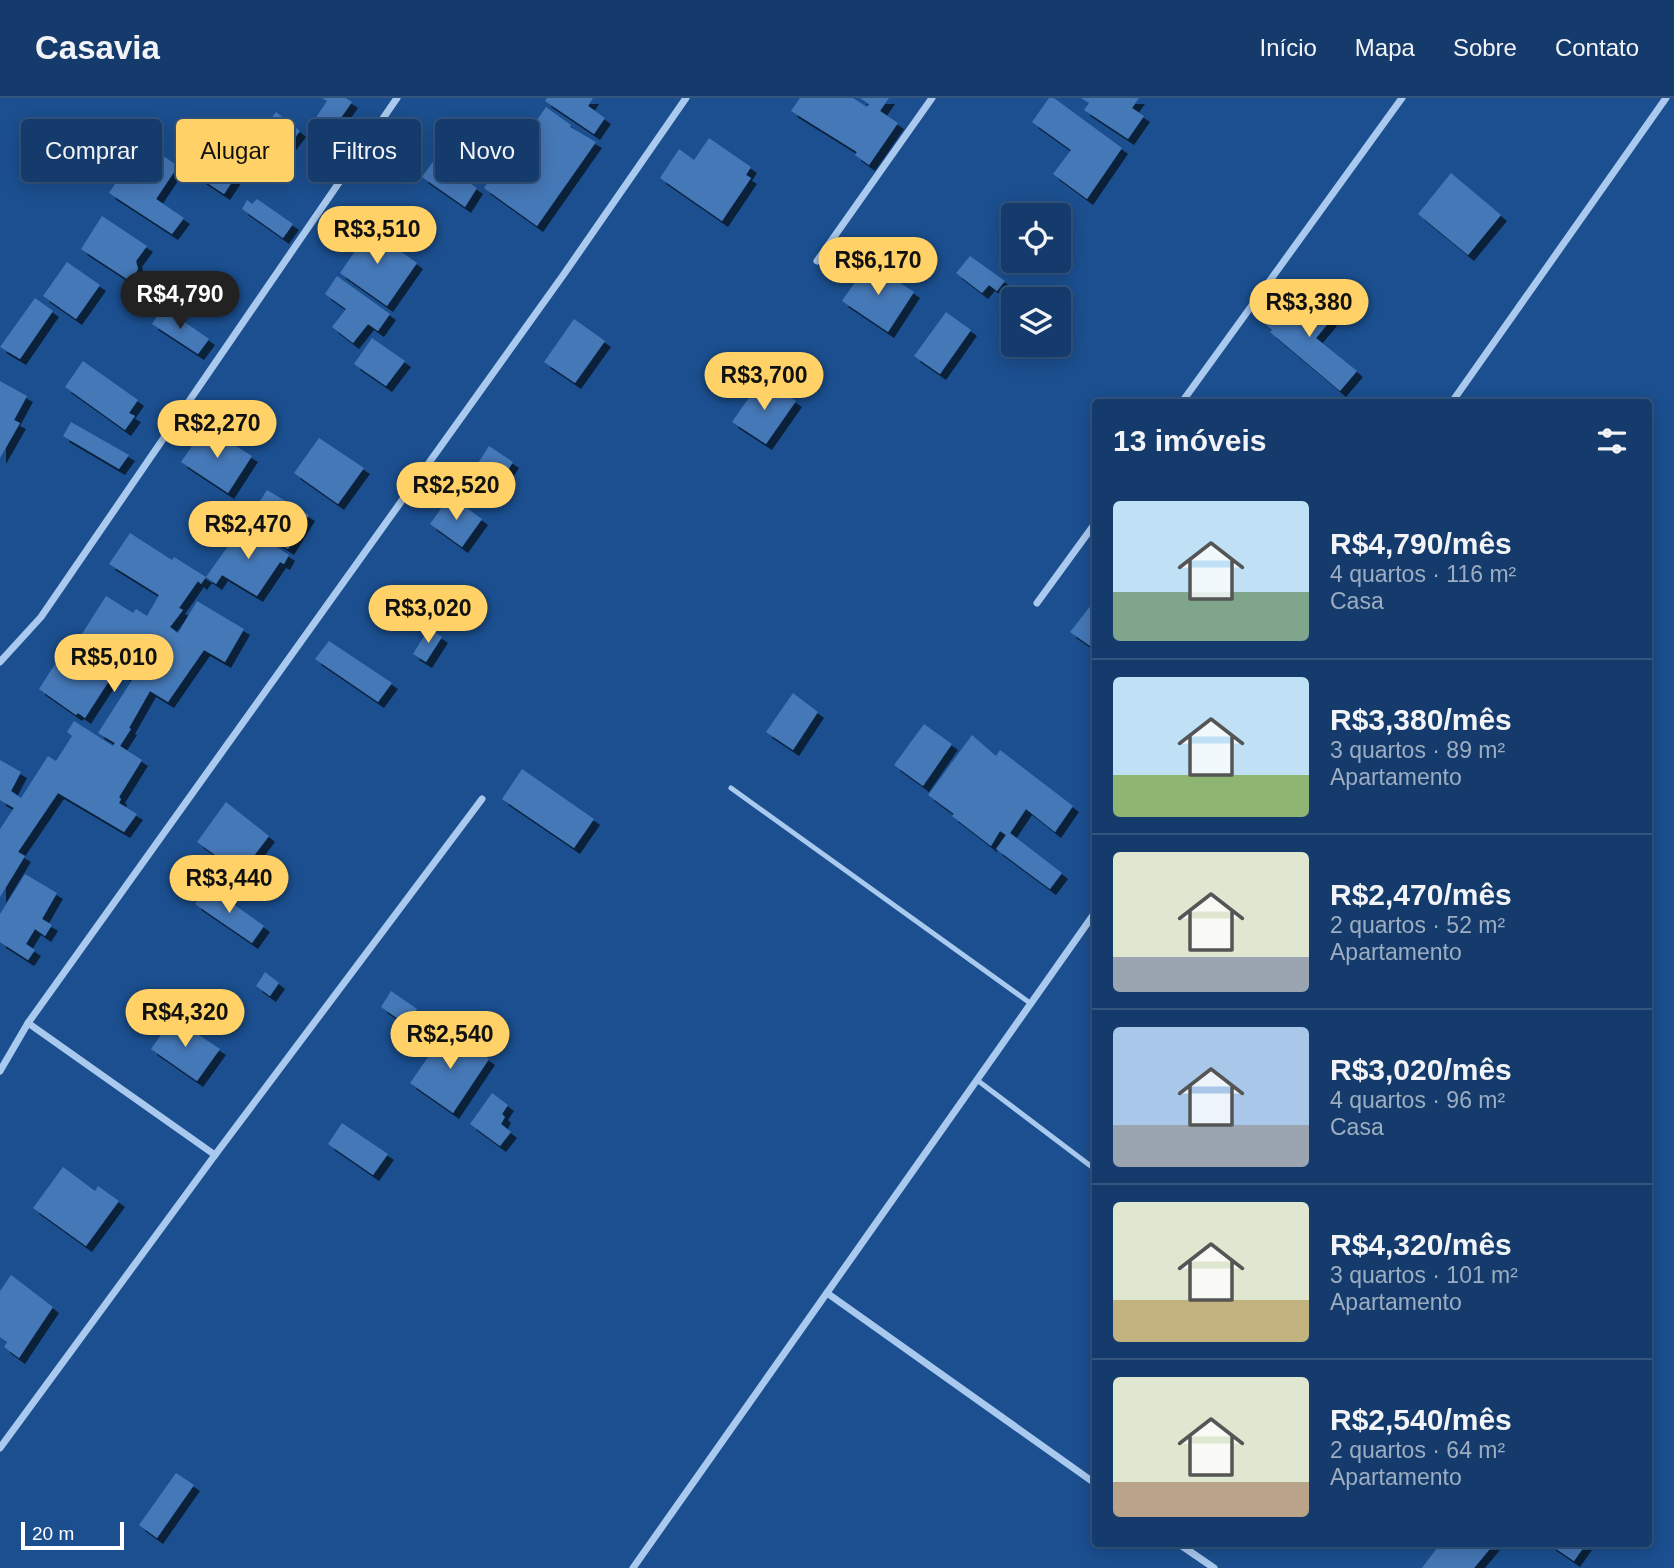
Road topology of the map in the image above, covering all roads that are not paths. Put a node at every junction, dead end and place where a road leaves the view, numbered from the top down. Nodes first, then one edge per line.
1 (397, 98) edge
2 (686, 98) edge
3 (932, 98) edge
4 (1402, 98) edge
5 (1666, 98) edge
6 (817, 261) dead end
7 (1184, 399) edge
8 (1454, 399) edge
9 (1092, 527) edge
10 (1037, 603) dead end
11 (0, 662) edge
12 (731, 788) dead end
13 (482, 799) dead end
14 (1092, 917) edge
15 (1031, 1003) junction
16 (28, 1023) junction
17 (0, 1070) edge
18 (977, 1080) junction
19 (215, 1155) junction
20 (1092, 1167) edge
21 (827, 1293) junction
22 (0, 1448) edge
23 (1092, 1481) edge
24 (1183, 1547) edge
25 (633, 1568) edge
26 (1214, 1568) edge

1 - 11 street
2 - 16 street
3 - 6 street
4 - 7 street
5 - 8 street
9 - 10 street
12 - 15 lane
13 - 19 street
14 - 15 street
15 - 18 street
16 - 17 street
16 - 19 street
18 - 20 lane
18 - 21 street
19 - 22 street
21 - 23 street
21 - 25 street
24 - 26 street

